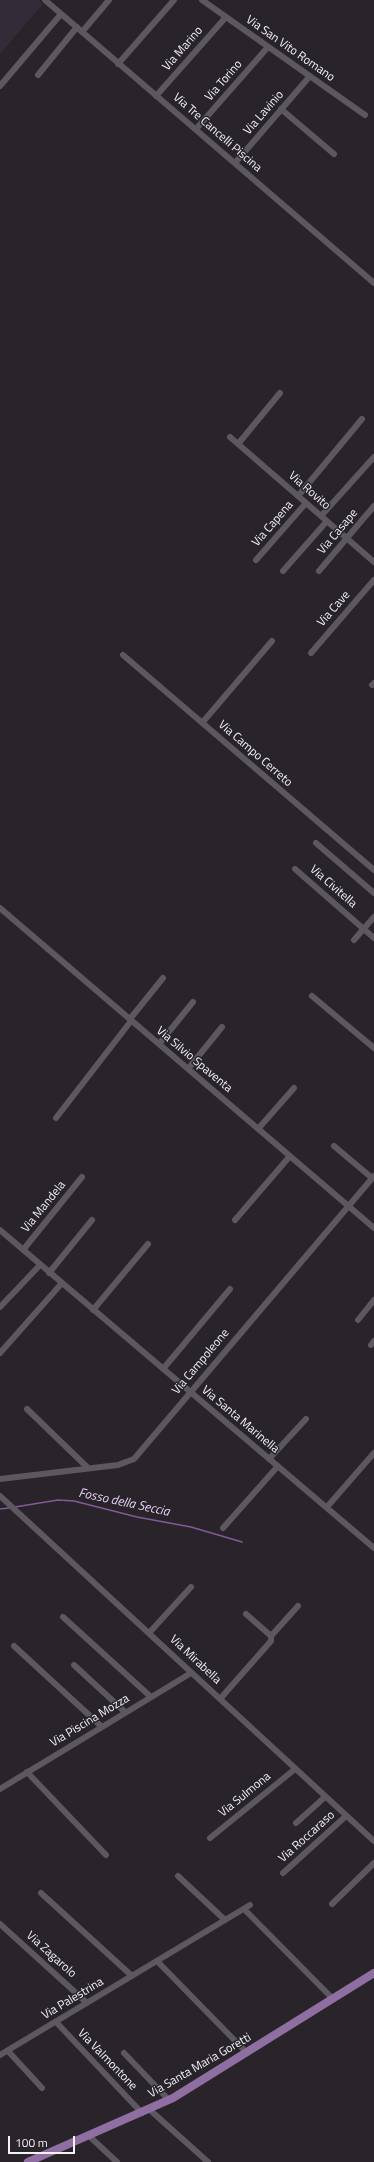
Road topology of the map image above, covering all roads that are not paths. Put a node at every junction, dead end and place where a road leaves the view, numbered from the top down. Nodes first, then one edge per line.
1 (45, 0) edge
2 (109, 0) edge
3 (174, 0) edge
4 (202, 0) edge
5 (61, 14) junction
6 (226, 17) junction
7 (79, 30) junction
8 (268, 47) junction
9 (118, 64) junction
10 (38, 75) dead end
11 (310, 76) junction
12 (0, 86) edge
13 (156, 96) junction
14 (281, 109) junction
15 (365, 115) dead end
16 (196, 129) junction
17 (334, 154) dead end
18 (235, 164) junction
19 (374, 283) edge
20 (280, 393) dead end
21 (362, 419) dead end
22 (230, 437) dead end
23 (238, 444) junction
24 (374, 457) edge
25 (298, 496) junction
26 (306, 503) junction
27 (374, 506) edge
28 (321, 516) junction
29 (327, 521) junction
30 (347, 538) junction
31 (256, 560) dead end
32 (374, 562) edge
33 (283, 571) dead end
34 (319, 572) dead end
35 (374, 580) edge
36 (272, 641) dead end
37 (311, 653) dead end
38 (123, 654) dead end
39 (202, 723) junction
40 (316, 843) dead end
41 (295, 869) dead end
42 (374, 870) edge
43 (374, 893) edge
44 (0, 908) edge
45 (374, 917) edge
46 (364, 929) junction
47 (374, 938) edge
48 (354, 940) dead end
49 (163, 978) dead end
50 (312, 996) dead end
51 (193, 1002) dead end
52 (130, 1020) junction
53 (222, 1027) dead end
54 (159, 1044) junction
55 (374, 1048) edge
56 (188, 1069) junction
57 (294, 1088) dead end
58 (56, 1118) dead end
59 (258, 1129) junction
60 (334, 1146) dead end
61 (290, 1156) junction
62 (82, 1177) dead end
63 (373, 1177) edge
64 (348, 1206) junction
65 (92, 1220) dead end
66 (235, 1220) dead end
67 (373, 1226) edge
68 (0, 1230) edge
69 (148, 1244) dead end
70 (23, 1250) junction
71 (40, 1264) junction
72 (50, 1273) junction
73 (62, 1283) junction
74 (230, 1289) dead end
75 (374, 1300) edge
76 (0, 1307) edge
77 (93, 1310) junction
78 (358, 1320) dead end
79 (0, 1353) edge
80 (162, 1369) junction
81 (190, 1392) junction
82 (27, 1409) dead end
83 (306, 1419) dead end
84 (374, 1453) edge
85 (269, 1459) junction
86 (278, 1466) junction
87 (88, 1468) junction
88 (0, 1479) edge
89 (0, 1496) edge
90 (326, 1507) junction
91 (223, 1528) dead end
92 (374, 1548) edge
93 (191, 1587) dead end
94 (298, 1606) dead end
95 (246, 1614) dead end
96 (63, 1617) dead end
97 (149, 1632) junction
98 (271, 1636) junction
99 (14, 1646) dead end
100 (74, 1665) dead end
101 (191, 1672) junction
102 (151, 1697) junction
103 (220, 1699) junction
104 (125, 1712) junction
105 (102, 1727) junction
106 (295, 1769) junction
107 (26, 1772) junction
108 (0, 1789) edge
109 (325, 1797) junction
110 (346, 1816) junction
111 (296, 1823) dead end
112 (210, 1838) dead end
113 (374, 1841) edge
114 (106, 1855) dead end
115 (374, 1863) edge
116 (283, 1873) dead end
117 (178, 1876) dead end
118 (41, 1893) dead end
119 (332, 1904) dead end
120 (250, 1905) dead end
121 (244, 1909) junction
122 (225, 1920) junction
123 (0, 1924) edge
124 (157, 1961) junction
125 (374, 1973) edge
126 (132, 1976) junction
127 (333, 1999) junction
128 (87, 2003) junction
129 (56, 2022) junction
130 (8, 2051) junction
131 (124, 2053) dead end
132 (248, 2053) junction
133 (0, 2055) edge
134 (42, 2088) dead end
135 (169, 2100) junction
136 (146, 2111) junction
137 (89, 2136) junction
138 (28, 2162) edge
139 (117, 2162) edge
140 (208, 2162) edge

1 - 5 street, Via Tre Cancelli Piscina
2 - 7 street
3 - 9 street
4 - 6 street, Via San Vito Romano
5 - 7 street, Via Tre Cancelli Piscina
5 - 12 street
6 - 8 street, Via San Vito Romano
6 - 13 street, Via Marino
7 - 9 street, Via Tre Cancelli Piscina
7 - 10 street
8 - 11 street, Via San Vito Romano
8 - 16 street, Via Torino
9 - 13 street, Via Tre Cancelli Piscina
11 - 14 street, Via Lavinio
11 - 15 street, Via San Vito Romano
13 - 16 street, Via Tre Cancelli Piscina
14 - 17 street
14 - 18 street, Via Lavinio
16 - 18 street, Via Tre Cancelli Piscina
18 - 19 street, Via Tre Cancelli Piscina
20 - 23 street
21 - 25 street
22 - 23 street, Via Rovito
23 - 25 street, Via Rovito
24 - 28 street
25 - 26 street, Via Rovito
26 - 28 street, Via Rovito
26 - 31 street, Via Capena
27 - 30 street, Via Casape
28 - 29 street, Via Rovito
29 - 30 street, Via Rovito
29 - 33 street
30 - 32 street, Via Rovito
30 - 34 street, Via Casape
35 - 37 street, Via Cave
36 - 39 street
38 - 39 street, Via Campo Cerreto
39 - 42 street, Via Campo Cerreto
40 - 43 street
41 - 46 street, Via Civitella
44 - 52 street, Via Silvio Spaventa
45 - 46 street
46 - 47 street, Via Civitella
46 - 48 street
49 - 52 street
50 - 55 street
51 - 54 street
52 - 54 street, Via Silvio Spaventa
52 - 58 street
53 - 56 street
54 - 56 street, Via Silvio Spaventa
56 - 59 street, Via Silvio Spaventa
57 - 59 street
59 - 61 street, Via Silvio Spaventa
60 - 63 street
61 - 64 street, Via Silvio Spaventa
61 - 66 street
62 - 70 street, Via Mandela
63 - 64 street, Via Campoleone
64 - 67 street, Via Silvio Spaventa
64 - 81 street, Via Campoleone
65 - 72 street
68 - 70 street, Via Santa Marinella
69 - 77 street
70 - 71 street, Via Santa Marinella
71 - 72 street, Via Santa Marinella
71 - 76 street
72 - 73 street, Via Santa Marinella
73 - 77 street, Via Santa Marinella
73 - 79 street
74 - 80 street
75 - 78 street
77 - 80 street, Via Santa Marinella
80 - 81 street, Via Santa Marinella
81 - 85 street, Via Santa Marinella
81 - 87 street, Via Campoleone
82 - 87 street
83 - 85 street
84 - 90 street
85 - 86 street, Via Santa Marinella
86 - 90 street, Via Santa Marinella
86 - 91 street
87 - 88 street, Via Campoleone
89 - 97 street, Via Mirabella
90 - 92 street, Via Santa Marinella
93 - 97 street
94 - 98 street
95 - 98 street
96 - 102 street
97 - 101 street, Via Mirabella
98 - 103 street
99 - 105 street
100 - 104 street
101 - 102 street, Via Piscina Mozza
101 - 103 street, Via Mirabella
102 - 104 street, Via Piscina Mozza
103 - 106 street, Via Mirabella
104 - 105 street, Via Piscina Mozza
105 - 107 street, Via Piscina Mozza
106 - 109 street, Via Mirabella
106 - 112 street, Via Sulmona
107 - 108 street, Via Piscina Mozza
107 - 114 street
109 - 110 street, Via Mirabella
109 - 111 street
110 - 113 street, Via Mirabella
110 - 116 street, Via Roccaraso
115 - 119 street
117 - 122 street
118 - 126 street
120 - 121 street, Via Palestrina
121 - 122 street, Via Palestrina
121 - 127 street
122 - 124 street, Via Palestrina
123 - 128 street, Via Zagarolo
124 - 126 street, Via Palestrina
124 - 132 street
125 - 127 main road, Via Santa Maria Goretti
126 - 128 street, Via Palestrina
127 - 132 main road, Via Santa Maria Goretti
128 - 129 street, Via Palestrina
129 - 130 street, Via Palestrina
129 - 136 street, Via Valmontone
130 - 133 street, Via Palestrina
130 - 134 street
131 - 135 street
132 - 135 main road, Via Santa Maria Goretti
135 - 136 main road, Via Santa Maria Goretti
136 - 137 main road, Via Santa Maria Goretti
136 - 140 street, Via Valmontone
137 - 138 main road, Via Santa Maria Goretti
137 - 139 street

